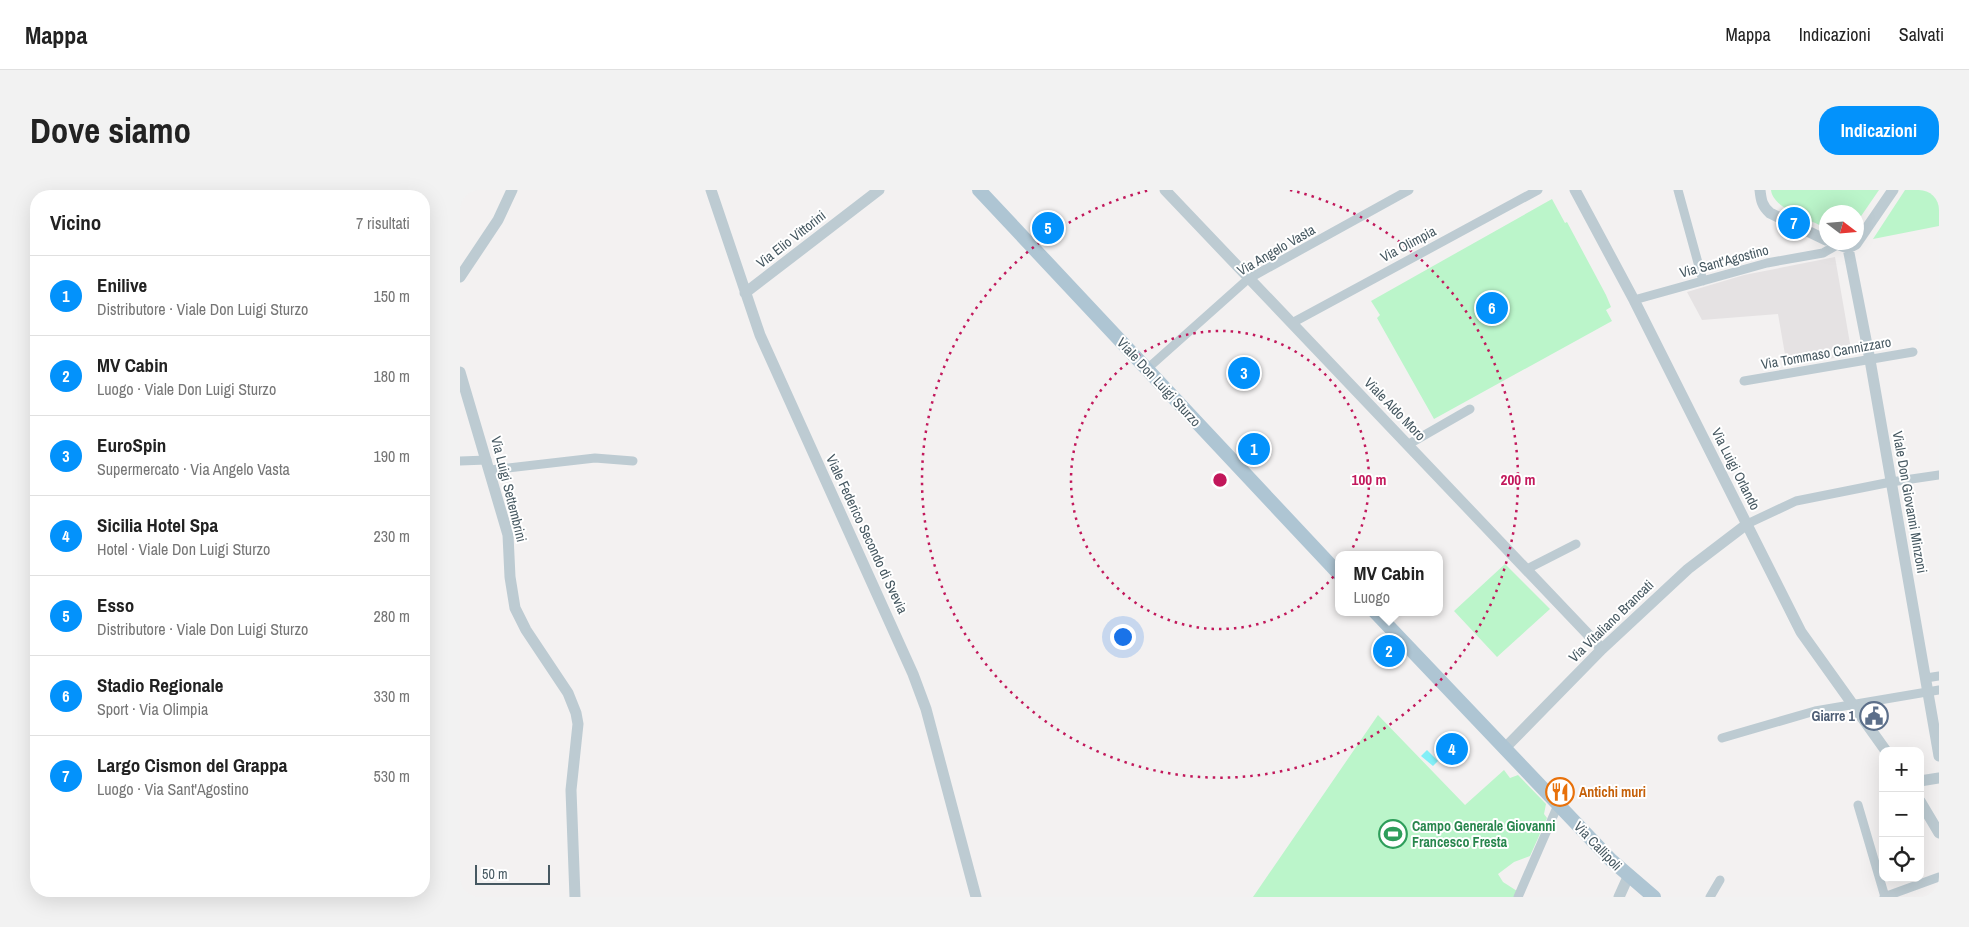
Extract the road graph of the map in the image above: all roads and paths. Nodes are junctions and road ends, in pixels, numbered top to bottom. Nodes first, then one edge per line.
1 (512, 190) edge
2 (711, 190) edge
3 (879, 190) edge
4 (979, 190) edge
5 (1165, 190) edge
6 (1409, 190) edge
7 (1538, 190) edge
8 (1575, 190) edge
9 (1678, 190) edge
10 (1760, 190) edge
11 (1893, 190) edge
12 (1864, 232) edge
13 (1819, 237) edge
14 (1829, 250) edge
15 (1839, 250) edge
16 (460, 277) edge
17 (1248, 280) junction
18 (1703, 281) junction
19 (745, 294) junction
20 (1634, 300) junction
21 (1292, 323) junction
22 (1913, 352) dead end
23 (1870, 360) junction
24 (1146, 369) junction
25 (460, 372) edge
26 (1744, 381) dead end
27 (1470, 409) dead end
28 (1408, 444) junction
29 (460, 461) edge
30 (633, 461) dead end
31 (488, 465) junction
32 (1939, 475) edge
33 (1891, 482) junction
34 (1747, 524) junction
35 (1576, 544) dead end
36 (1527, 569) junction
37 (1335, 570) edge
38 (1379, 616) edge
39 (1602, 649) junction
40 (1939, 676) edge
41 (1926, 678) junction
42 (1934, 691) edge
43 (1851, 704) junction
44 (1722, 738) dead end
45 (1883, 747) edge
46 (1504, 749) junction
47 (1939, 756) edge
48 (1939, 778) edge
49 (1924, 780) edge
50 (1558, 804) junction
51 (1858, 805) dead end
52 (1924, 808) edge
53 (1939, 834) edge
54 (1628, 877) junction
55 (1939, 878) edge
56 (1720, 880) dead end
57 (575, 897) edge
58 (976, 897) edge
59 (1518, 897) edge
60 (1619, 897) edge
61 (1654, 897) edge
62 (1710, 897) edge
63 (1884, 897) edge

1 - 16 street
2 - 19 street, Viale Federico Secondo di Svevia
3 - 19 street, Via Elio Vittorini
4 - 24 main road, Viale Don Luigi Sturzo
5 - 17 street, Viale Aldo Moro
6 - 17 street, Via Angelo Vasta
7 - 21 street, Via Olimpia
8 - 20 street, Via Luigi Orlando
9 - 18 street
10 - 13 street
11 - 12 street
14 - 18 street, Via Sant'Agostino
15 - 23 street, Viale Don Giovanni Minzoni
17 - 21 street, Viale Aldo Moro
17 - 24 street, Via Angelo Vasta
18 - 20 street, Via Sant'Agostino
19 - 58 street, Viale Federico Secondo di Svevia
20 - 34 street, Via Luigi Orlando
21 - 28 street, Viale Aldo Moro
22 - 23 street, Via Tommaso Cannizzaro
23 - 26 street, Via Tommaso Cannizzaro
23 - 33 street, Viale Don Giovanni Minzoni
24 - 37 main road, Viale Don Luigi Sturzo
25 - 31 street, Via Luigi Settembrini
27 - 28 street
28 - 36 street, Viale Aldo Moro
29 - 31 street
30 - 31 street
31 - 57 street, Via Luigi Settembrini
32 - 33 street
33 - 34 street
33 - 41 street, Viale Don Giovanni Minzoni
34 - 39 street, Via Vitaliano Brancati
34 - 43 street, Via Luigi Orlando
35 - 36 street
36 - 39 street, Viale Aldo Moro
38 - 46 main road
39 - 46 street, Via Vitaliano Brancati
40 - 41 street
41 - 42 street, Viale Don Giovanni Minzoni
42 - 43 street
42 - 47 street, Viale Don Giovanni Minzoni
43 - 44 street
43 - 45 street, Via Luigi Orlando
46 - 50 main road, Via Callipoli
48 - 49 street
50 - 54 main road, Via Callipoli
50 - 59 street
51 - 63 street
52 - 53 street
54 - 60 street
54 - 61 main road, Via Callipoli
55 - 63 street
56 - 62 street

